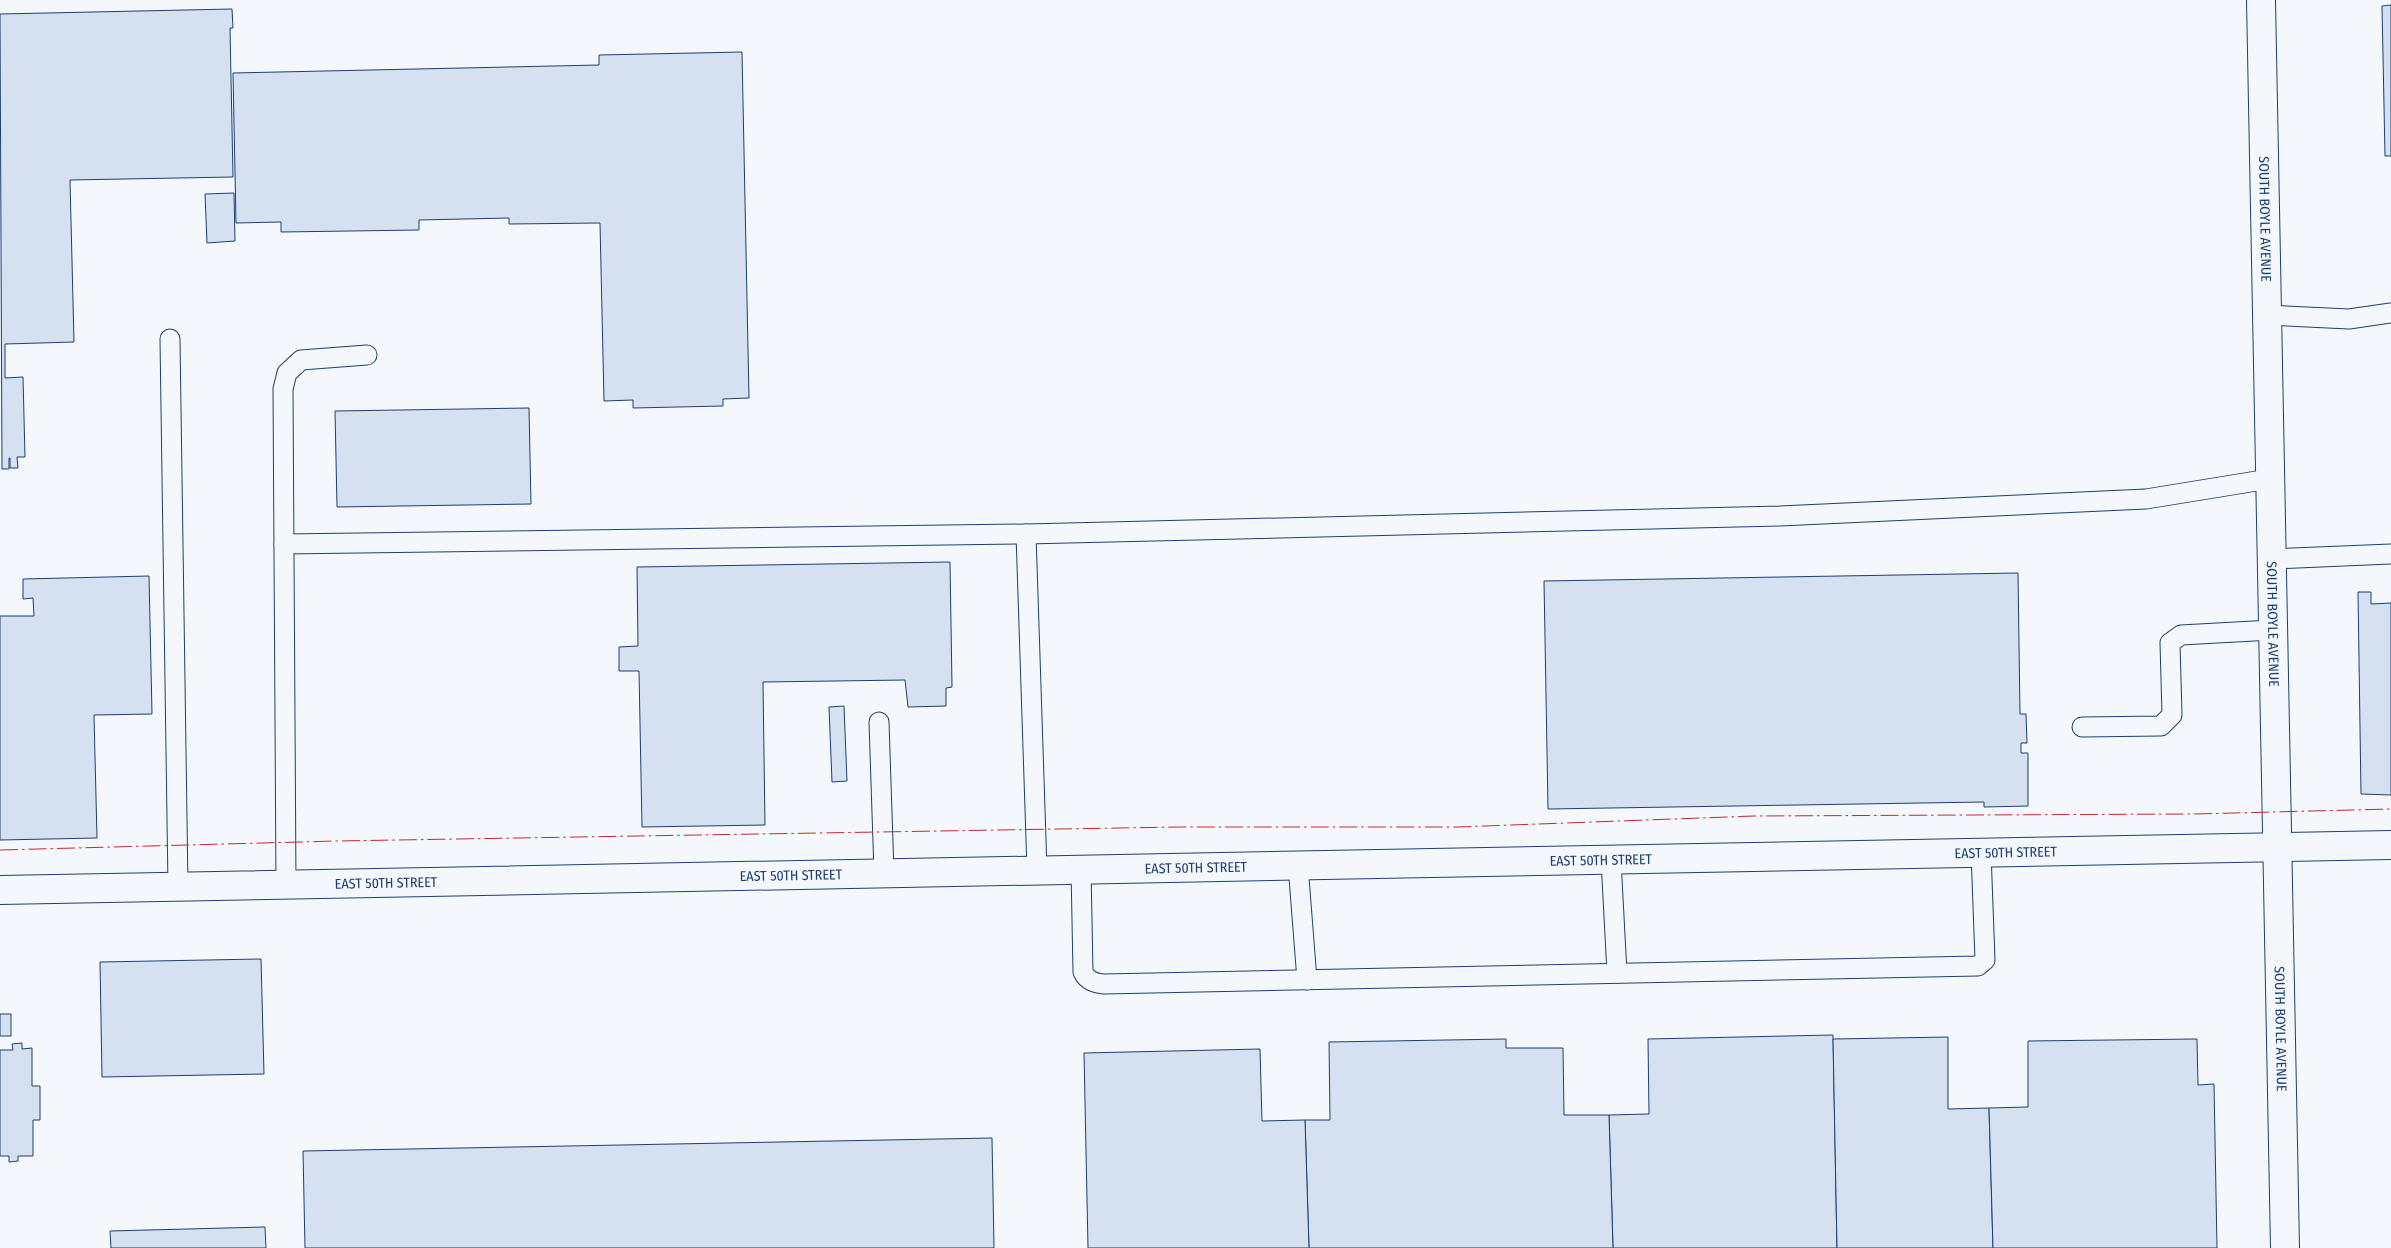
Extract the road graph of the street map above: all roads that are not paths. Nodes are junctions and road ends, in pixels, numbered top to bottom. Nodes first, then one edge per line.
1 (2260, 0) edge
2 (2391, 312) edge
3 (2266, 315) junction
4 (170, 339) dead end
5 (367, 355) dead end
6 (2270, 479) junction
7 (1026, 534) junction
8 (284, 544) junction
9 (2391, 554) edge
10 (2271, 559) junction
11 (2272, 630) junction
12 (879, 722) dead end
13 (2082, 727) dead end
14 (2391, 845) edge
15 (2277, 847) junction
16 (1981, 852) junction
17 (1611, 860) junction
18 (1298, 865) junction
19 (1037, 870) junction
20 (1081, 870) junction
21 (884, 873) junction
22 (286, 885) junction
23 (178, 887) junction
24 (0, 890) edge
25 (1617, 973) junction
26 (1307, 980) junction
27 (2285, 1248) edge

1 - 3 street, SOUTH BOYLE AVENUE
2 - 3 lane
3 - 6 street, SOUTH BOYLE AVENUE
4 - 23 lane
5 - 8 lane
6 - 7 lane
6 - 10 street, SOUTH BOYLE AVENUE
7 - 8 lane
7 - 19 lane
8 - 22 lane
9 - 10 lane
10 - 11 street, SOUTH BOYLE AVENUE
11 - 13 lane
11 - 15 street, SOUTH BOYLE AVENUE
12 - 21 lane
14 - 15 street, EAST 50TH STREET
15 - 16 street, EAST 50TH STREET
15 - 27 street, SOUTH BOYLE AVENUE
16 - 17 street, EAST 50TH STREET
16 - 25 lane
17 - 18 street, EAST 50TH STREET
17 - 25 lane
18 - 20 street, EAST 50TH STREET
18 - 26 lane
19 - 20 street, EAST 50TH STREET
19 - 21 street, EAST 50TH STREET
20 - 26 lane
21 - 22 street, EAST 50TH STREET
22 - 23 street, EAST 50TH STREET
23 - 24 street, EAST 50TH STREET
25 - 26 lane

